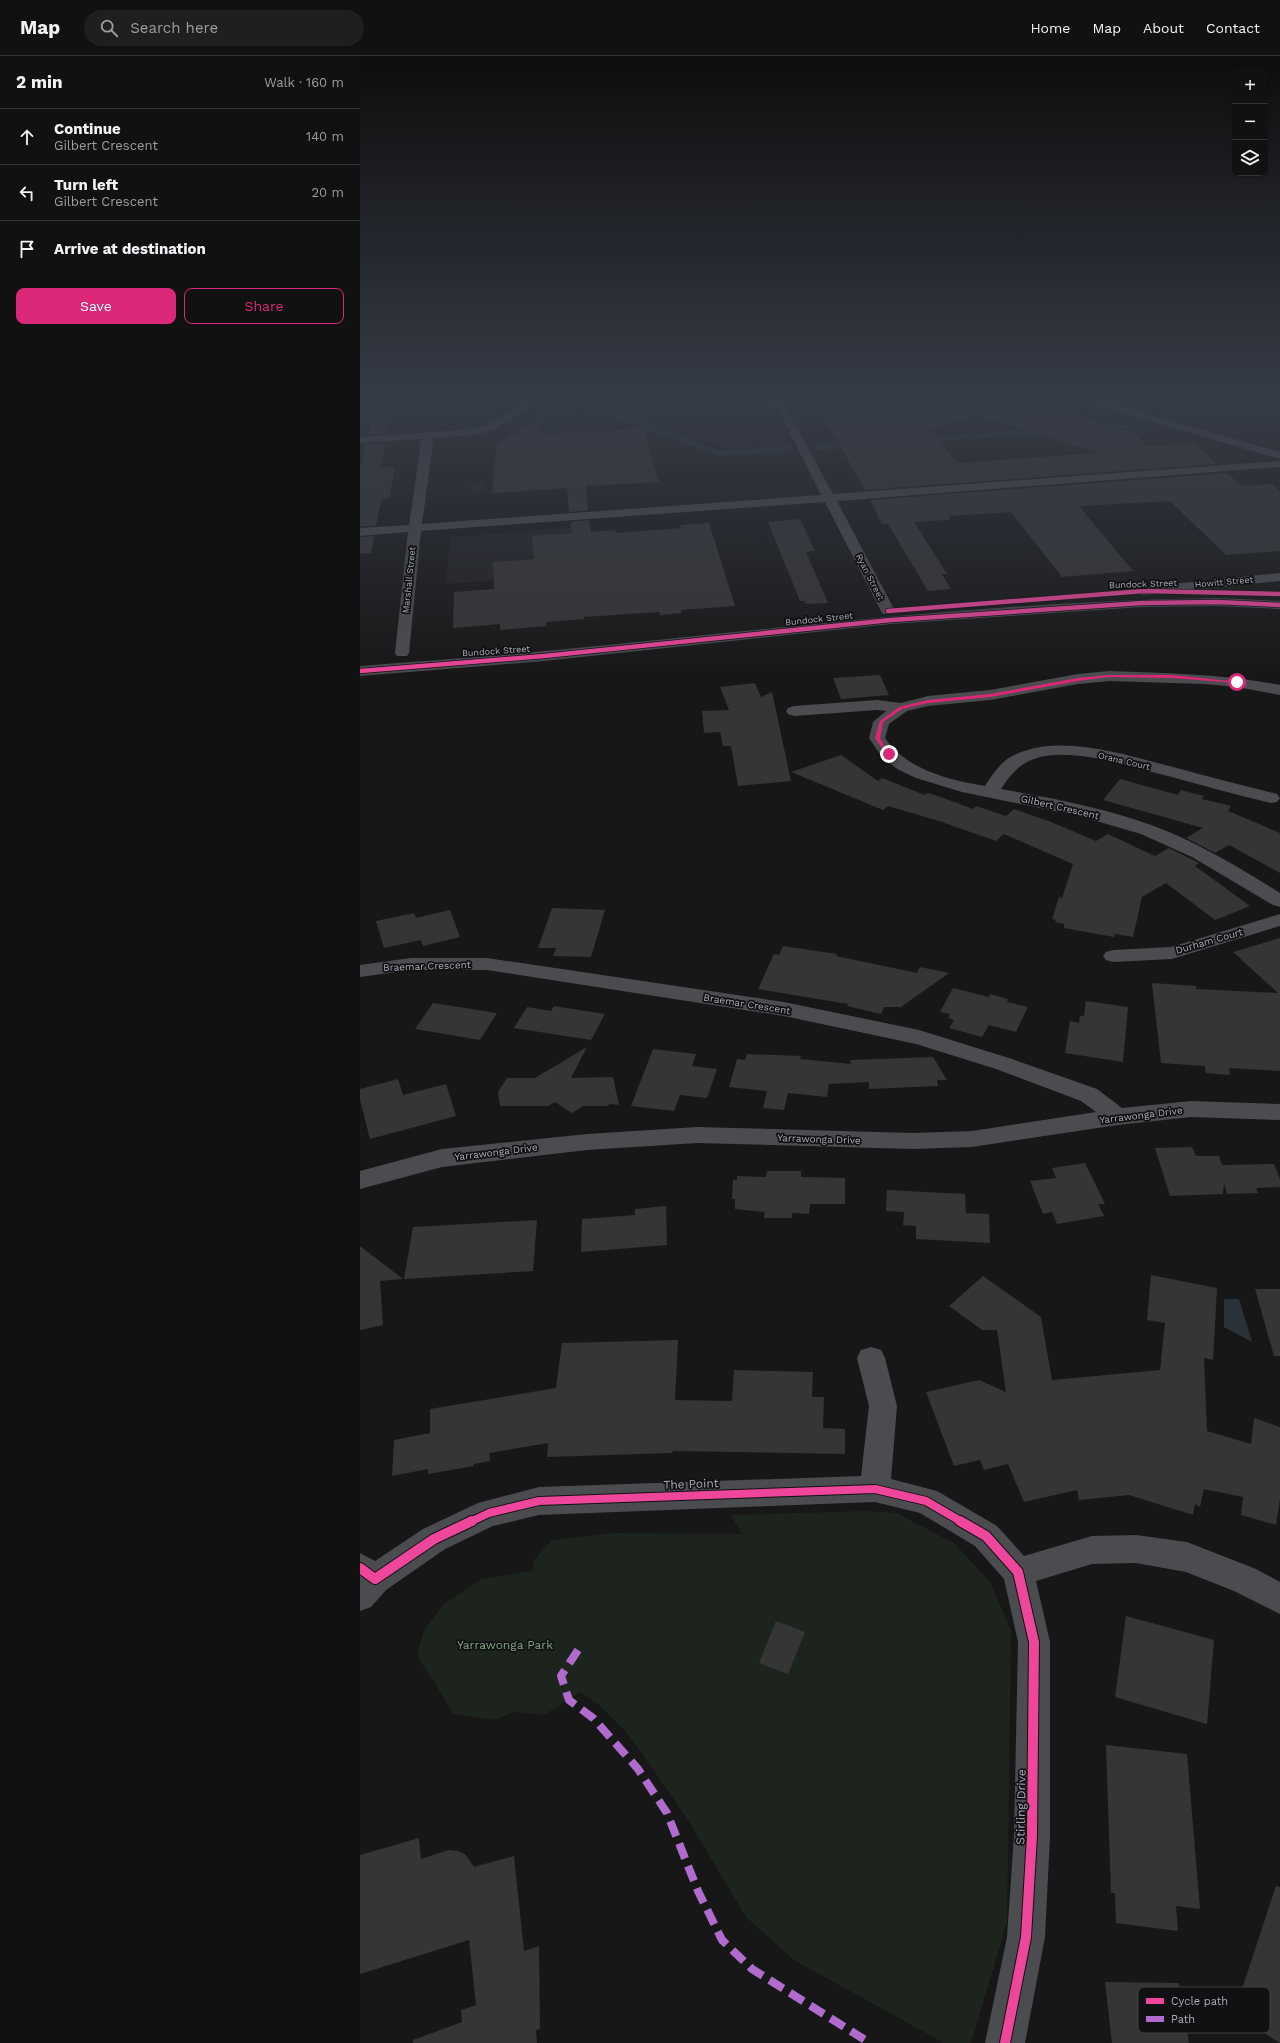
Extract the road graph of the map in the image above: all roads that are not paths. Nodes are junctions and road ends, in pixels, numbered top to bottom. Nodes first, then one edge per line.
1 (420, 493) edge
2 (826, 493) edge
3 (902, 493) edge
4 (829, 498) junction
5 (415, 528) junction
6 (360, 532) edge
7 (1280, 578) edge
8 (1144, 591) junction
9 (1280, 594) edge
10 (1280, 605) edge
11 (888, 611) junction
12 (448, 650) dead end
13 (417, 652) dead end
14 (395, 654) joint
15 (360, 671) edge
16 (1280, 690) edge
17 (901, 708) junction
18 (794, 711) dead end
19 (990, 792) junction
20 (1271, 798) dead end
21 (1280, 901) edge
22 (1280, 920) edge
23 (1113, 956) dead end
24 (360, 971) edge
25 (1280, 1112) edge
26 (1118, 1117) junction
27 (360, 1180) edge
28 (871, 1358) dead end
29 (875, 1489) junction
30 (1018, 1572) junction
31 (365, 1581) edge
32 (1280, 1599) edge
33 (1005, 2043) edge

1 - 5 street, Marshall Street
2 - 4 street, Ryan Street
3 - 4 street
4 - 5 street
4 - 11 street, Ryan Street
5 - 6 street
5 - 14 street, Marshall Street
7 - 8 street, Howitt Street
8 - 9 main road, Bundock Street
8 - 11 main road, Bundock Street
10 - 15 main road, Bundock Street
11 - 12 main road, Bundock Street
13 - 14 main road
16 - 17 street, Gilbert Crescent
17 - 18 street, Gilbert Crescent
17 - 19 street, Gilbert Crescent
19 - 20 street, Orana Court
19 - 21 street, Gilbert Crescent
22 - 23 street, Durham Court
24 - 26 street, Braemar Crescent
25 - 26 street, Yarrawonga Drive
26 - 27 street, Yarrawonga Drive
28 - 29 street
29 - 30 street, The Point
29 - 31 street, The Point
30 - 32 street
30 - 33 street, Stirling Drive

